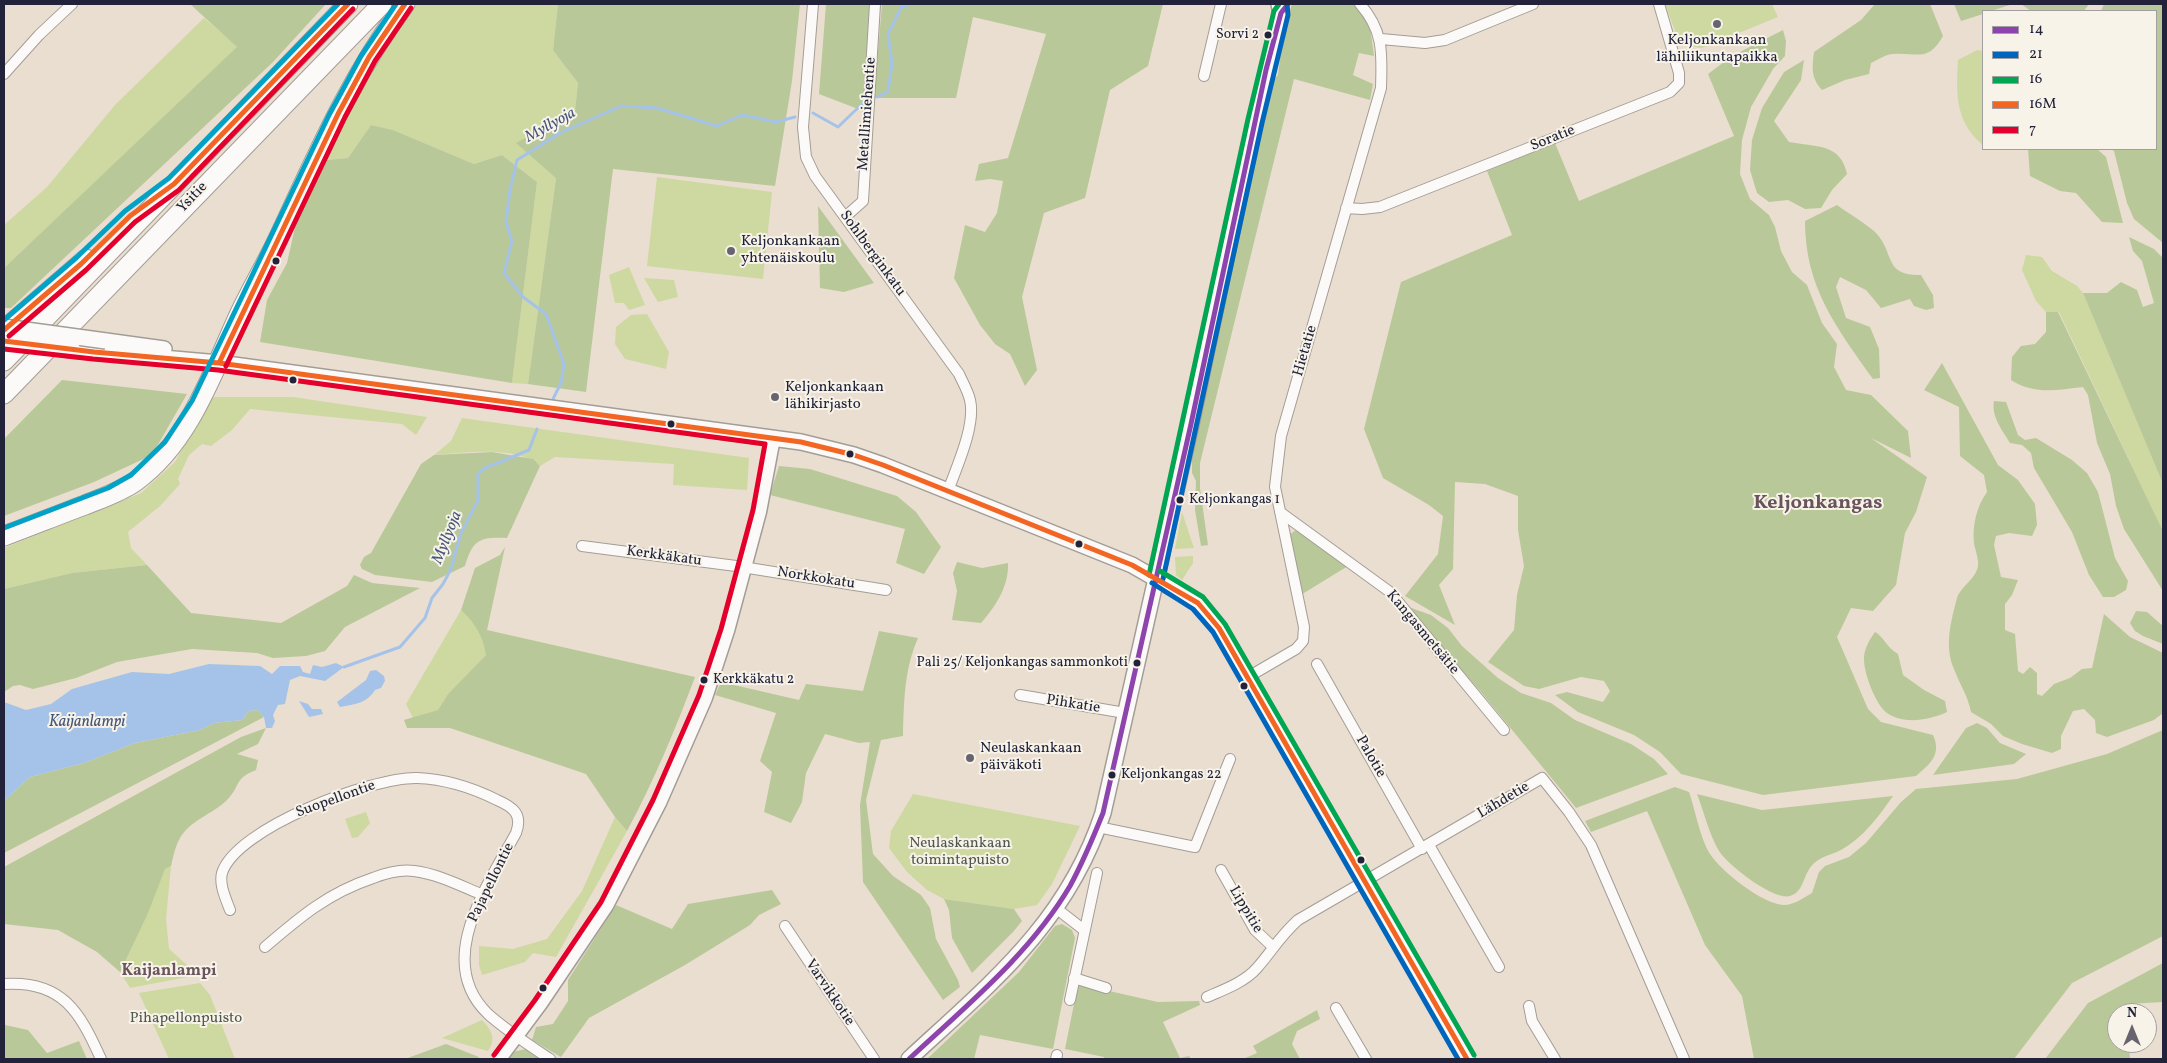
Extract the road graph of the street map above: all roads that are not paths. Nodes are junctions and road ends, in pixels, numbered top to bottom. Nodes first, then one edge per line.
1 (72, 4) edge
2 (348, 4) edge
3 (382, 4) edge
4 (405, 4) edge
5 (875, 4) edge
6 (1221, 4) edge
7 (1360, 4) edge
8 (1533, 4) edge
9 (1660, 4) edge
10 (812, 6) edge
11 (1283, 7) edge
12 (1381, 39) junction
13 (4, 74) edge
14 (1204, 76) dead end
15 (174, 184) junction
16 (1346, 208) junction
17 (845, 217) junction
18 (4, 329) edge
19 (4, 341) edge
20 (4, 361) edge
21 (219, 363) junction
22 (4, 394) edge
23 (774, 438) junction
24 (948, 490) junction
25 (1280, 512) junction
26 (4, 536) edge
27 (582, 546) dead end
28 (746, 568) junction
29 (1156, 577) junction
30 (886, 590) dead end
31 (1317, 664) dead end
32 (1248, 676) junction
33 (1020, 695) dead end
34 (1125, 713) junction
35 (1504, 730) dead end
36 (1230, 759) dead end
37 (518, 827) joint
38 (1098, 827) junction
39 (1425, 847) junction
40 (1222, 870) dead end
41 (1097, 873) dead end
42 (1365, 881) junction
43 (483, 894) junction
44 (1056, 909) junction
45 (230, 910) dead end
46 (785, 926) dead end
47 (1084, 930) junction
48 (1272, 946) junction
49 (265, 947) dead end
50 (1499, 967) dead end
51 (1074, 978) junction
52 (4, 984) edge
53 (1106, 988) dead end
54 (1207, 998) dead end
55 (1070, 1000) dead end
56 (1529, 1006) dead end
57 (1336, 1008) dead end
58 (517, 1037) junction
59 (101, 1059) edge
60 (500, 1059) edge
61 (550, 1059) edge
62 (874, 1059) edge
63 (910, 1059) edge
64 (1366, 1059) edge
65 (1467, 1059) edge
66 (1555, 1059) edge
67 (1684, 1059) edge

1 - 13 street
2 - 15 highway, Ysitie
3 - 22 highway, Ysitie
4 - 21 highway
5 - 17 street, Metallimiehentie
6 - 14 street
7 - 12 street, Hietatie
8 - 12 street
9 - 16 street, Soratie
10 - 17 street, Sohlberginkatu
11 - 29 main road
12 - 16 street, Hietatie
15 - 18 highway
15 - 20 highway, Ysitie
16 - 25 street, Hietatie
17 - 24 street, Sohlberginkatu
18 - 21 main road, bridge
19 - 21 main road, bridge
21 - 23 main road
21 - 26 highway
23 - 24 main road
23 - 28 street
24 - 29 main road
25 - 32 street, Hietatie
25 - 35 street, Kangasmetsätie
27 - 28 street, Kerkkäkatu
28 - 30 street, Norkkokatu
28 - 58 street
29 - 32 main road
29 - 34 main road
31 - 39 street, Palotie
32 - 42 main road
33 - 34 street, Pihkatie
34 - 38 main road
36 - 38 street
37 - 43 street, Pajapellontie
37 - 45 street, Suopellontie
38 - 44 main road
39 - 42 street, Lähdetie
39 - 50 street, Palotie
39 - 67 street, Lähdetie
40 - 48 street, Lippitie
41 - 47 street
42 - 48 street, Lähdetie
42 - 65 main road
43 - 49 street
43 - 58 street, Pajapellontie
44 - 47 street
44 - 63 main road
46 - 62 street, Varvikkotie
47 - 51 street
48 - 54 street, Lähdetie
51 - 53 street
51 - 55 street
52 - 59 street
56 - 66 street
57 - 64 street
58 - 60 street
58 - 61 street, Pajapellontie

